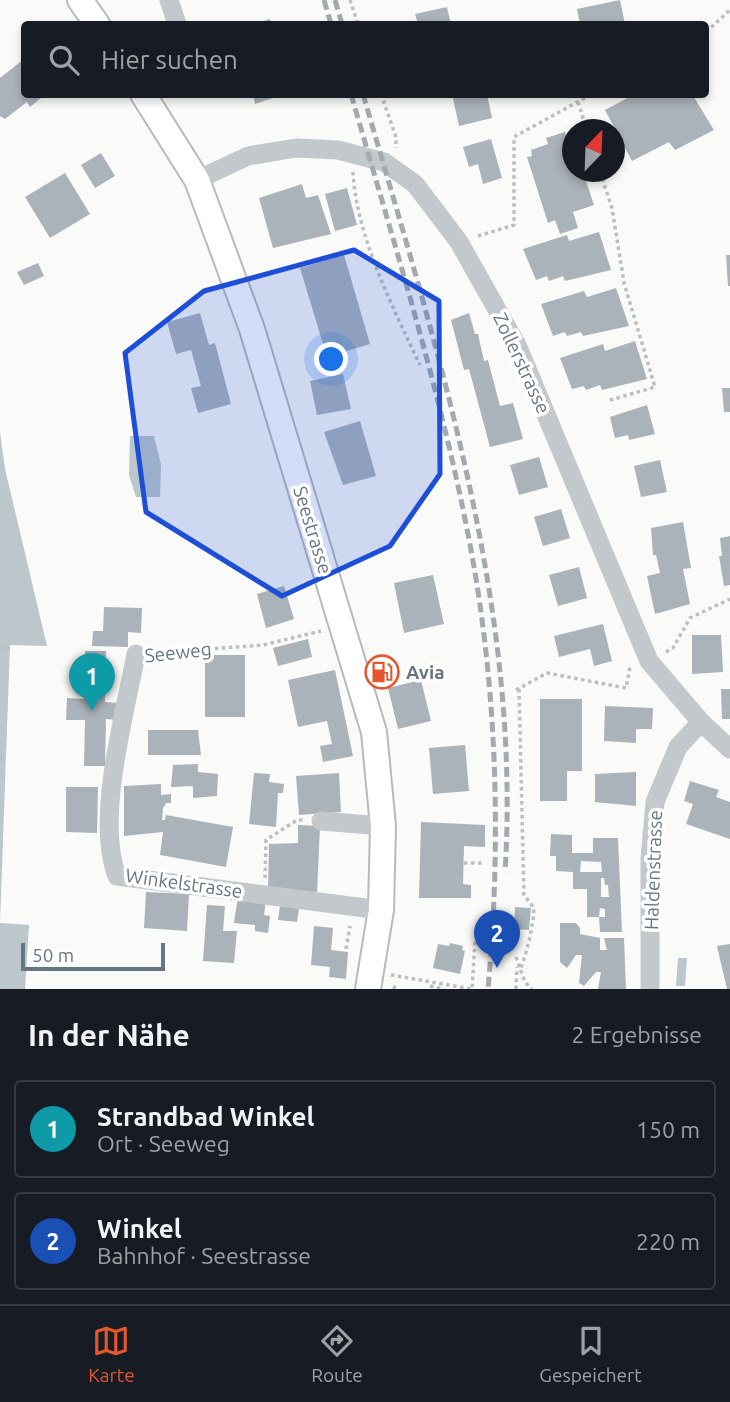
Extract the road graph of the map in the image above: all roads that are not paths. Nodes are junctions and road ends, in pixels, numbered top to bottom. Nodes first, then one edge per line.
1 (80, 0) edge
2 (169, 0) edge
3 (95, 21) edge
4 (176, 21) edge
5 (146, 98) edge
6 (197, 180) junction
7 (136, 654) road end
8 (701, 722) junction
9 (730, 749) edge
10 (113, 778) joint
11 (321, 821) road end
12 (383, 826) junction
13 (381, 910) junction
14 (370, 980) edge
15 (650, 989) edge

1 - 3 main road
2 - 4 street
5 - 6 main road, Seestrasse
6 - 8 street, Zollerstrasse
6 - 12 main road, Seestrasse
7 - 10 street, Seeweg
8 - 9 street, Zollerstrasse
8 - 15 street, Haldenstrasse
10 - 13 street, Winkelstrasse
11 - 12 street
12 - 13 main road, Seestrasse
13 - 14 main road, Seestrasse

